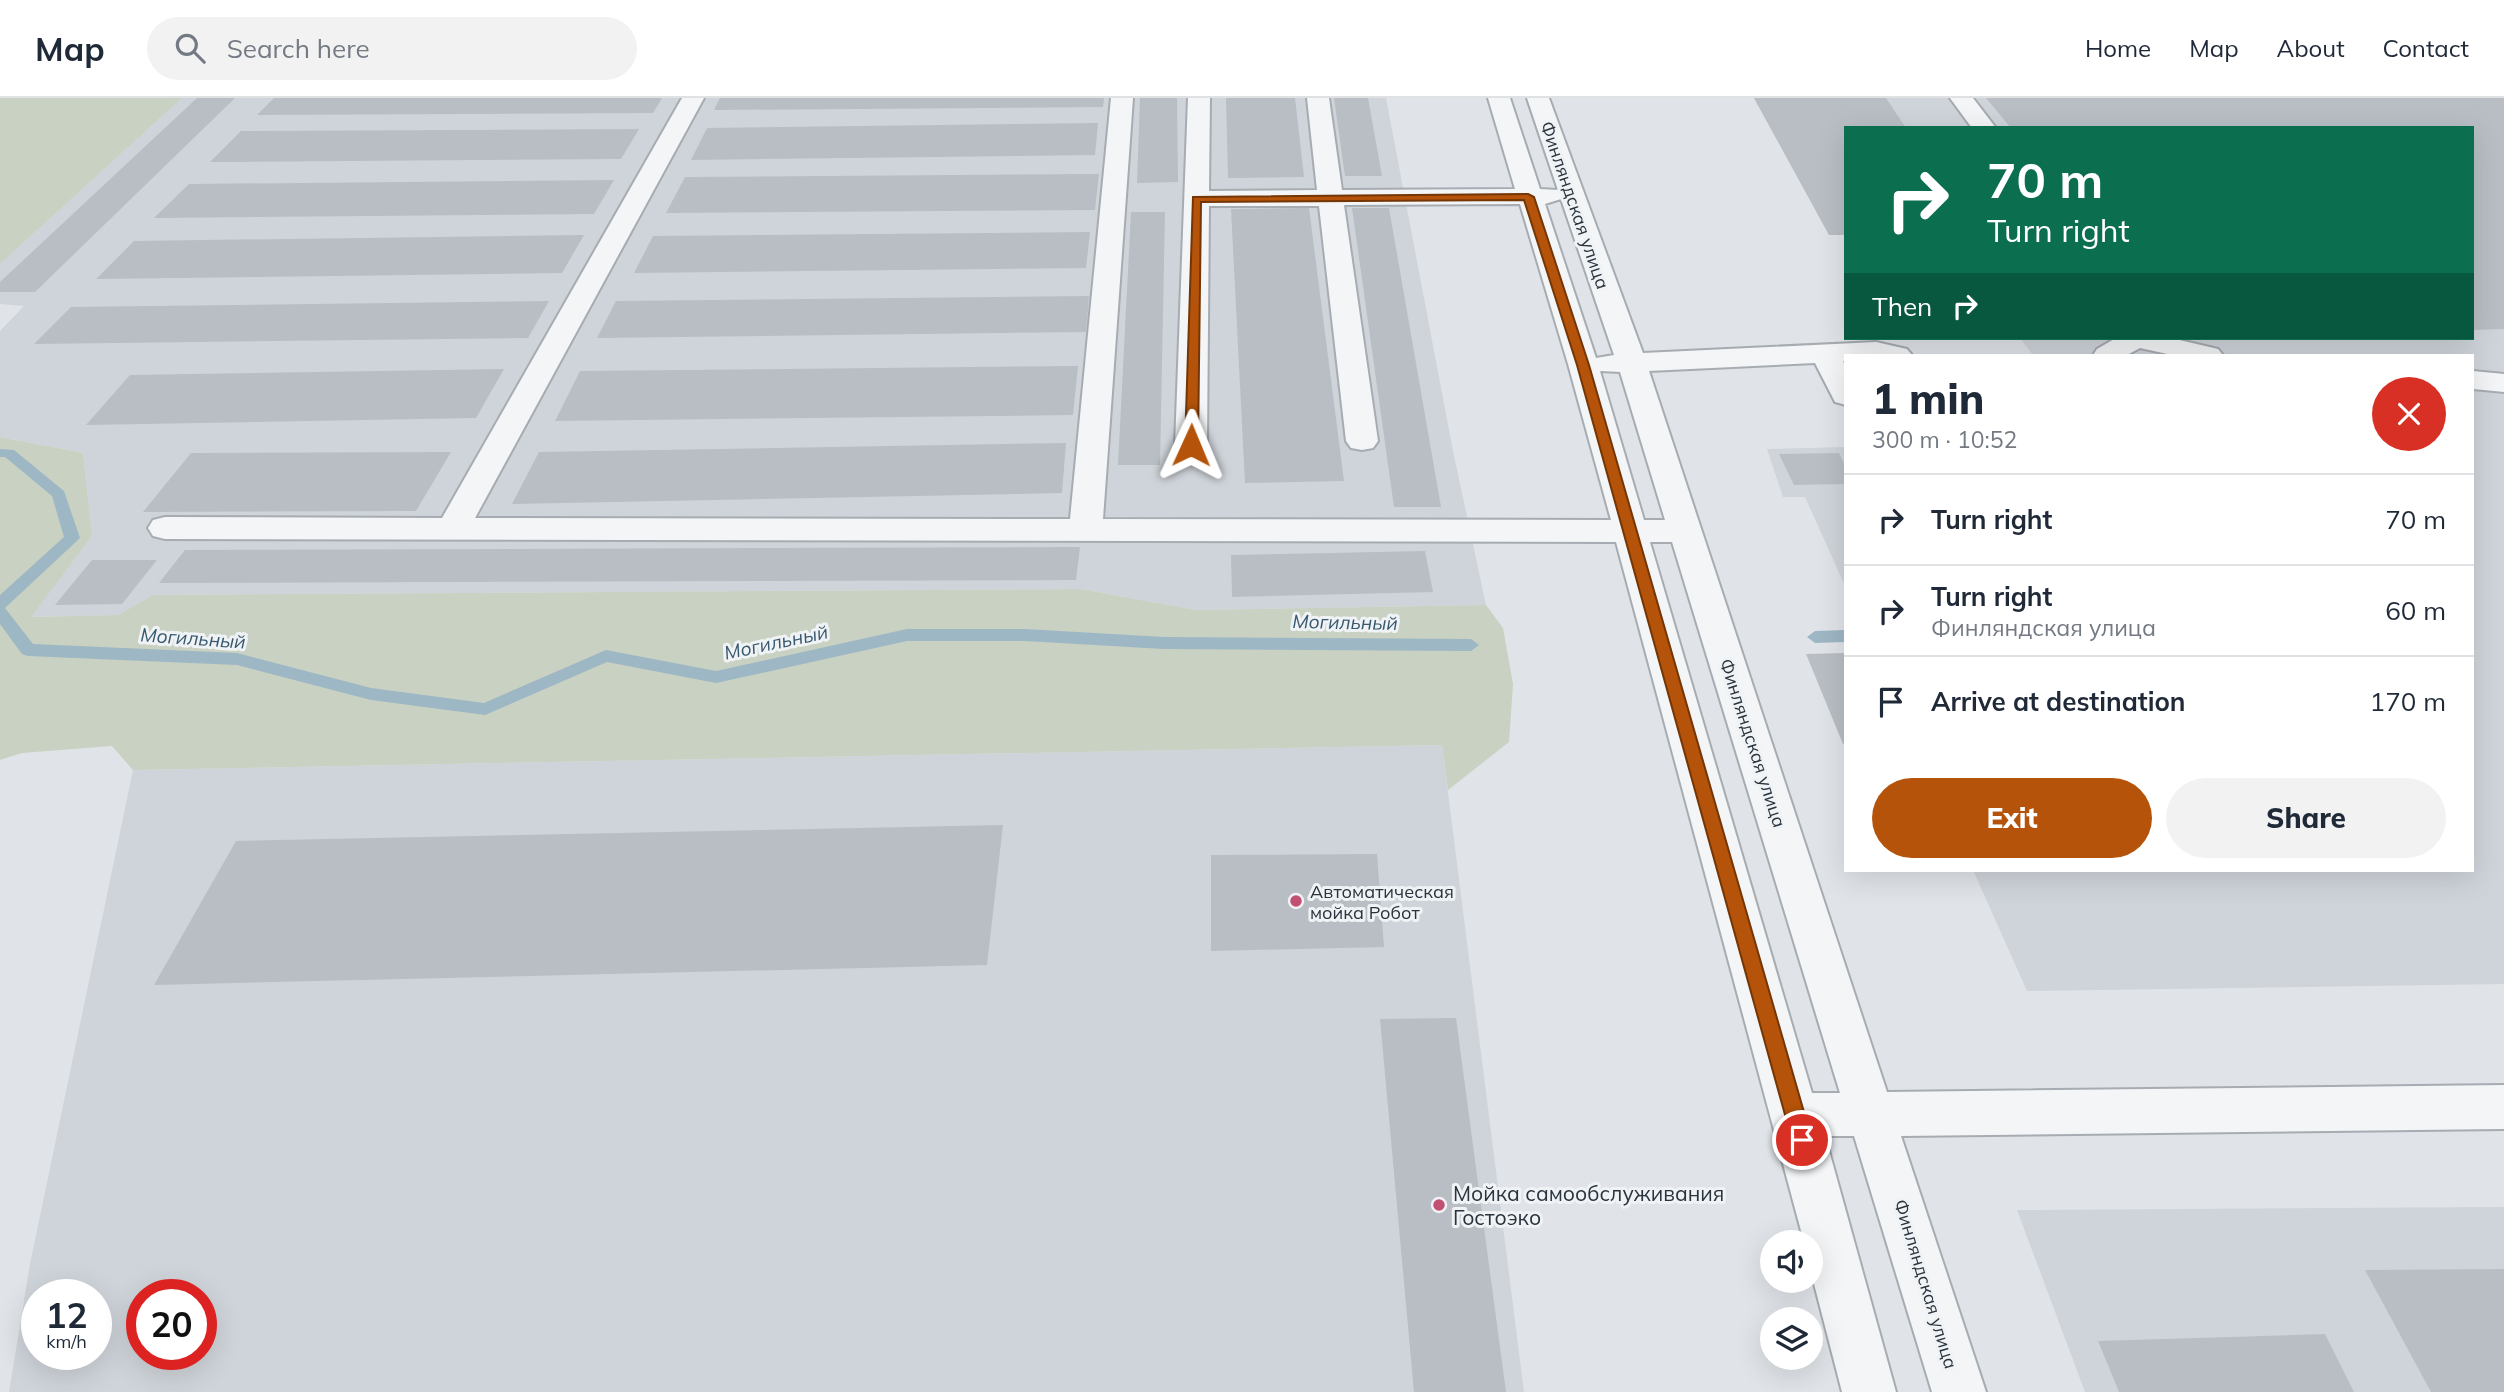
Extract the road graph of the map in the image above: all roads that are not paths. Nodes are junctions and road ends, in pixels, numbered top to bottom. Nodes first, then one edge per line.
1 (693, 98) edge
2 (1122, 98) edge
3 (1199, 98) edge
4 (1318, 98) edge
5 (1499, 98) edge
6 (1538, 98) edge
7 (1961, 98) edge
8 (1982, 126) edge
9 (1571, 196) junction
10 (1528, 197) junction
11 (1330, 198) junction
12 (1196, 199) junction
13 (2132, 340) edge
14 (2143, 340) edge
15 (1890, 348) edge
16 (2109, 354) edge
17 (2203, 354) edge
18 (1825, 355) junction
19 (1632, 364) junction
20 (1583, 365) junction
21 (2474, 380) edge
22 (2504, 383) edge
23 (1844, 392) edge
24 (1362, 441) dead end
25 (1191, 445) dead end
26 (165, 528) dead end
27 (452, 530) junction
28 (1085, 531) junction
29 (1628, 531) junction
30 (1685, 531) junction
31 (2504, 1107) edge
32 (1873, 1114) junction
33 (1796, 1115) junction
34 (1868, 1392) edge
35 (1959, 1392) edge

1 - 27 street
2 - 28 street
3 - 12 street
4 - 11 street
5 - 10 street
6 - 9 street, Финляндская улица
7 - 8 street
9 - 10 street
9 - 19 street, Финляндская улица
10 - 11 street
10 - 20 street
11 - 12 street
11 - 24 street
12 - 25 street
13 - 16 street
14 - 17 street
15 - 18 street
18 - 19 street
18 - 23 street
19 - 20 street
19 - 30 street, Финляндская улица
20 - 29 street
21 - 22 street
26 - 27 street
27 - 28 street
28 - 29 street
29 - 30 street
29 - 33 street
30 - 32 street, Финляндская улица
31 - 32 street
32 - 33 street
32 - 35 street, Финляндская улица
33 - 34 street

